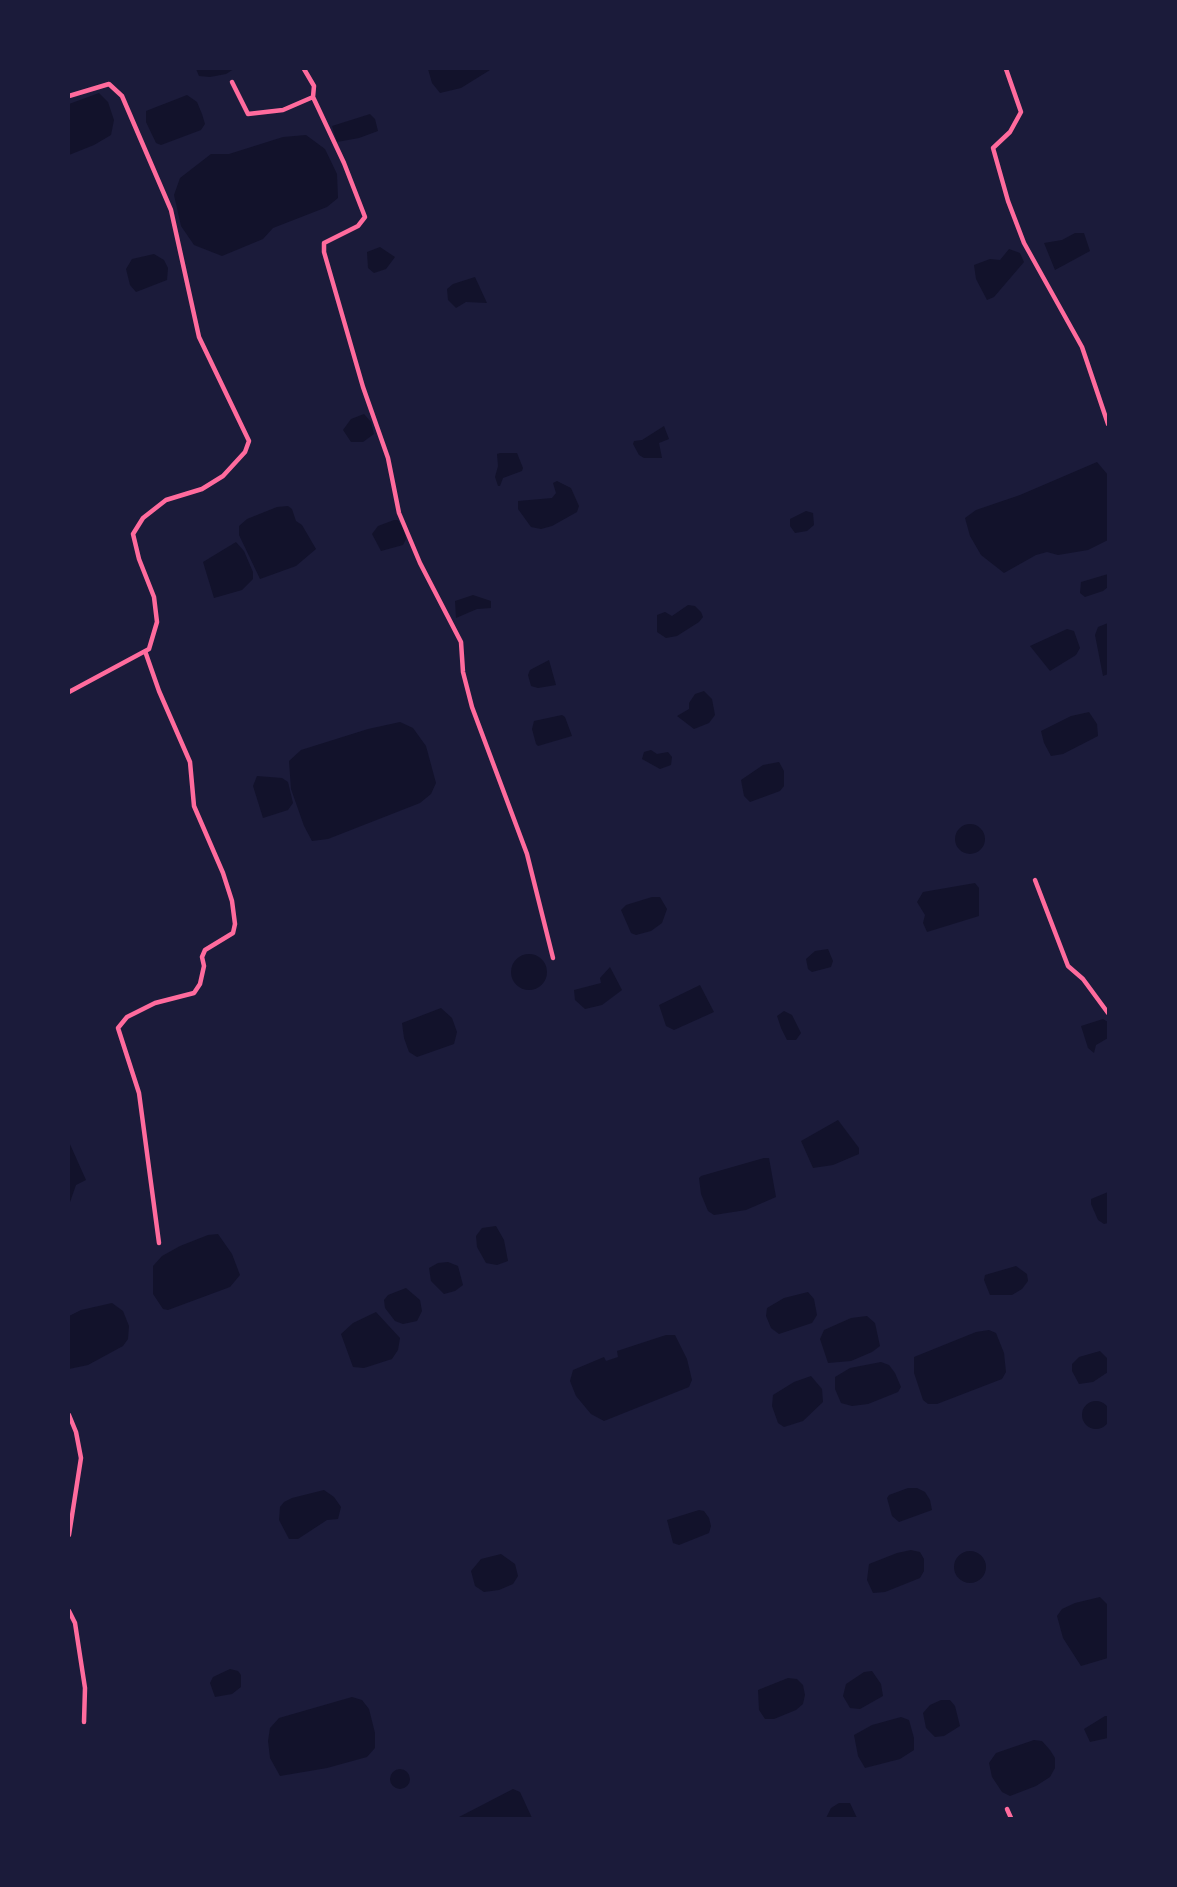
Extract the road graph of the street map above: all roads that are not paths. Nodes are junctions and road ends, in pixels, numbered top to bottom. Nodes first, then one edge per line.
1 (304, 69) edge
2 (1006, 69) edge
3 (232, 82) dead end
4 (69, 96) edge
5 (313, 97) junction
6 (1108, 424) edge
7 (145, 651) junction
8 (69, 692) edge
9 (1035, 880) dead end
10 (553, 958) dead end
11 (1108, 1014) edge
12 (159, 1243) dead end
13 (69, 1415) edge
14 (69, 1534) edge
15 (69, 1611) edge
16 (84, 1722) dead end
17 (1007, 1809) dead end
18 (1011, 1818) edge

1 - 5 street
2 - 6 street
3 - 5 street
4 - 7 street
5 - 10 street
7 - 8 street
7 - 12 street
9 - 11 street
13 - 14 street
15 - 16 street
17 - 18 street

